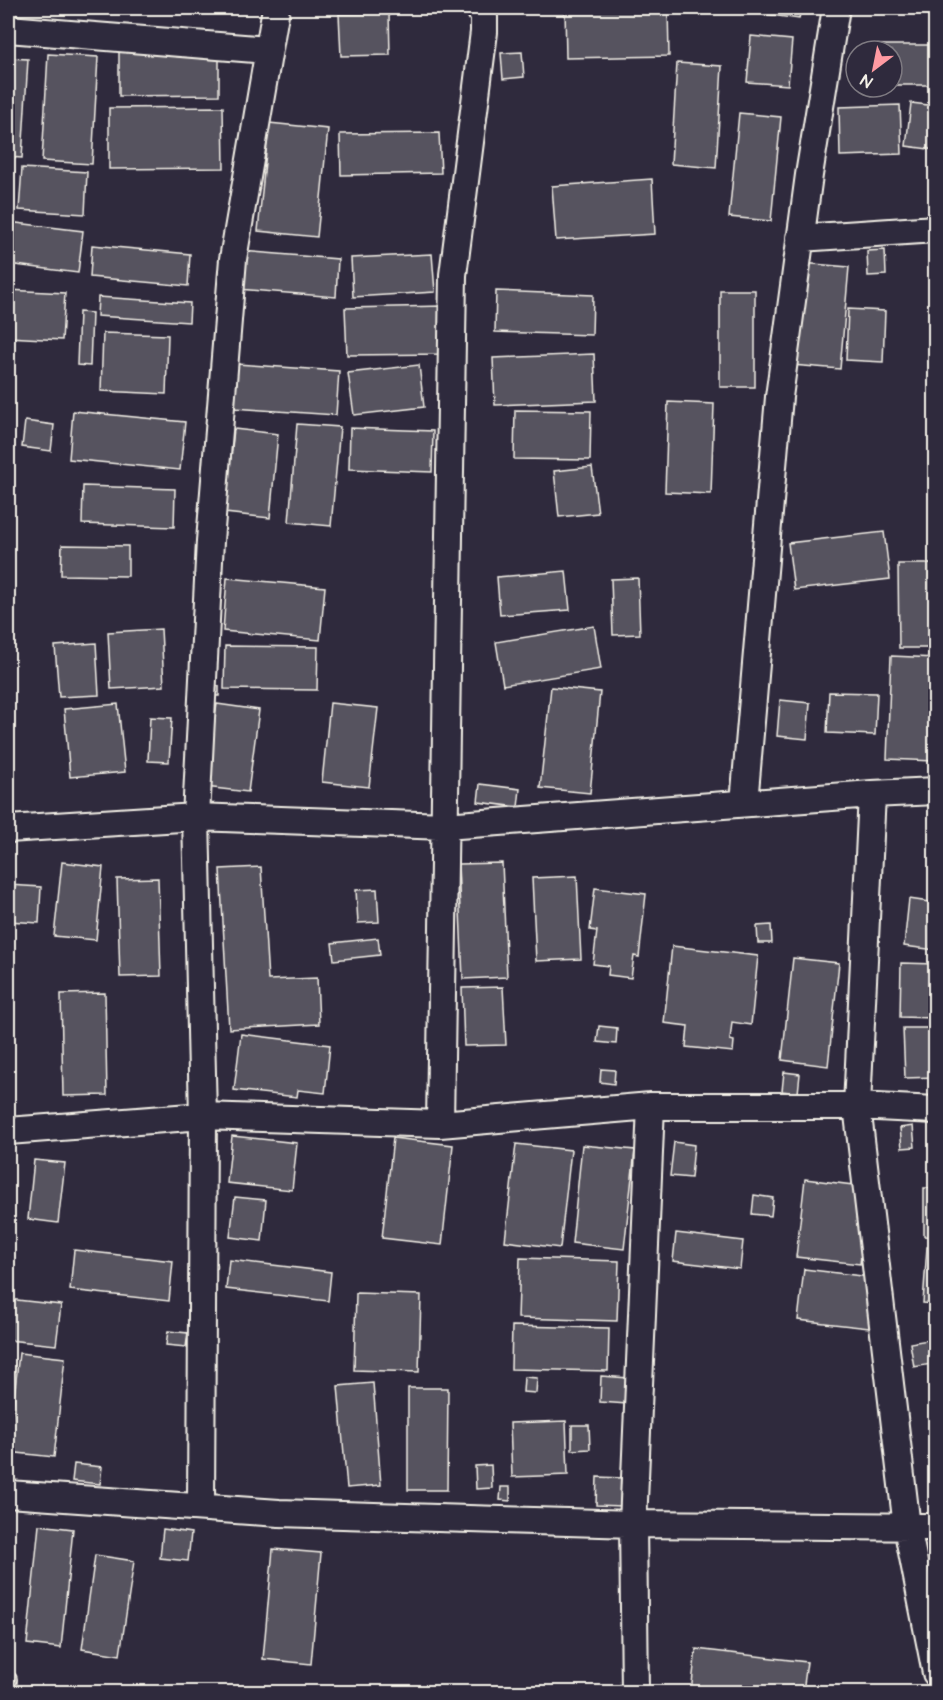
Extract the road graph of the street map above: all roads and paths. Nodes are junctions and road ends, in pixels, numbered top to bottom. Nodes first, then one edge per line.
1 (276, 8) edge
2 (484, 8) edge
3 (836, 8) edge
4 (8, 29) edge
5 (268, 50) junction
6 (936, 229) edge
7 (800, 238) junction
8 (936, 791) edge
9 (872, 794) junction
10 (744, 803) junction
11 (196, 817) junction
12 (445, 826) junction
13 (8, 829) edge
14 (651, 1106) junction
15 (857, 1106) junction
16 (936, 1110) edge
17 (203, 1116) junction
18 (440, 1124) junction
19 (8, 1131) edge
20 (8, 1494) edge
21 (201, 1507) junction
22 (633, 1524) junction
23 (907, 1527) junction
24 (936, 1527) edge
25 (936, 1673) edge
26 (10, 1679) dead end
27 (9, 1692) edge
28 (635, 1692) edge

1 - 5 street
2 - 12 street
3 - 7 street
4 - 5 street
5 - 11 street
6 - 7 street
7 - 10 street
8 - 9 street
9 - 10 street
9 - 15 street
10 - 12 street
11 - 12 street
11 - 13 street
11 - 17 street
12 - 18 street
14 - 15 street
14 - 18 street
14 - 22 street
15 - 16 street
15 - 23 street
17 - 18 street
17 - 19 street
17 - 21 street
20 - 21 street
21 - 22 street
22 - 23 street
22 - 28 street
23 - 24 street
23 - 25 street
26 - 27 lane

